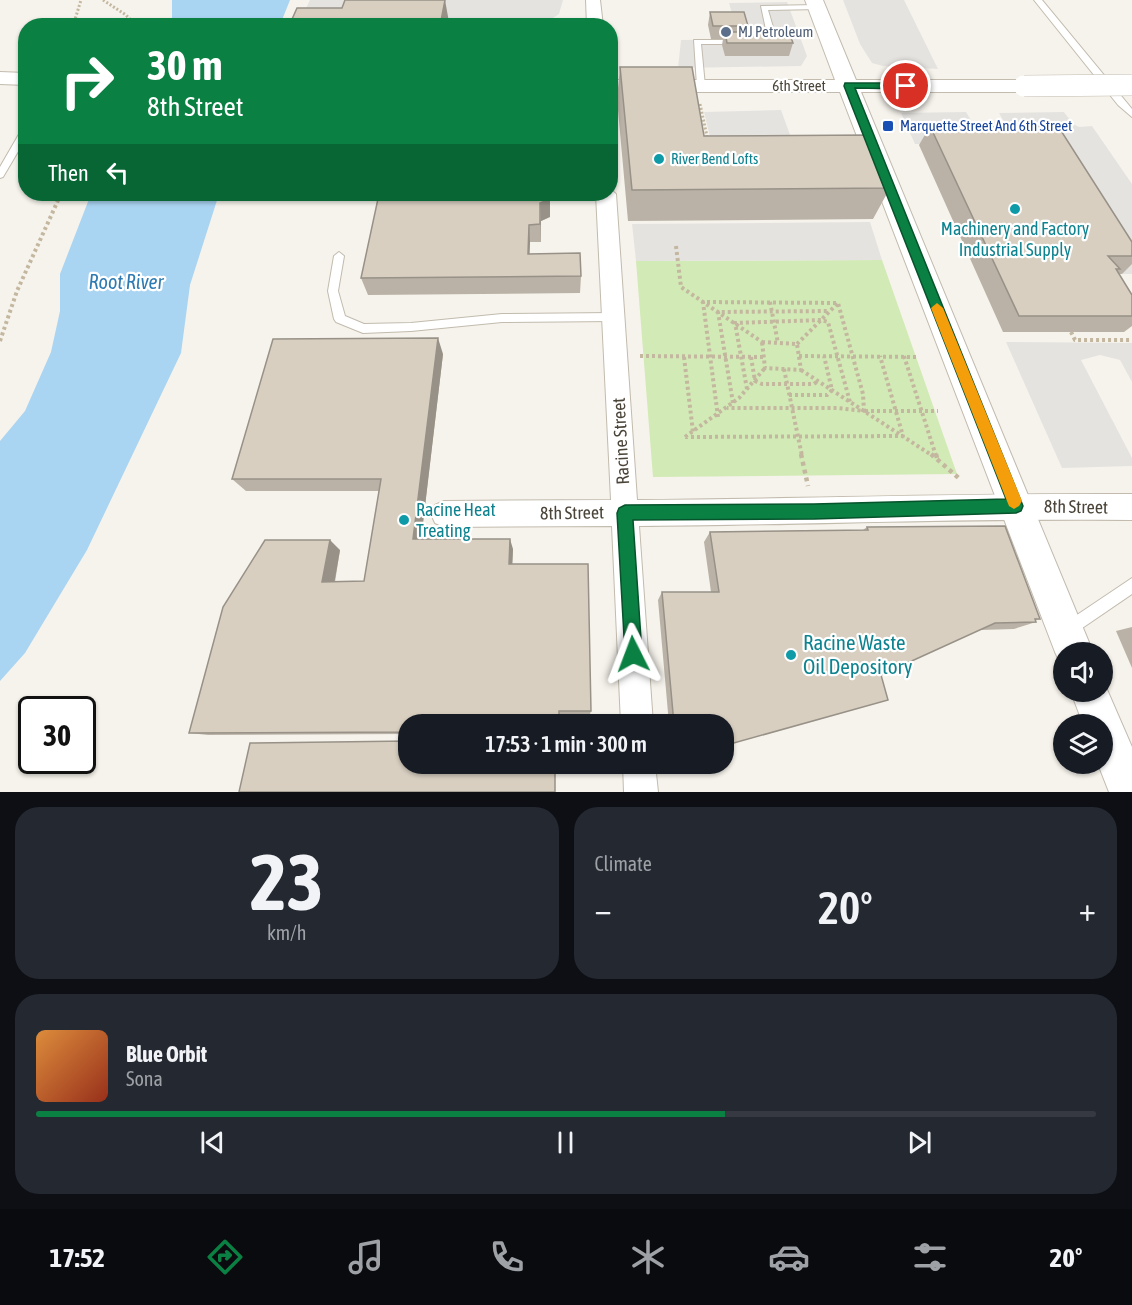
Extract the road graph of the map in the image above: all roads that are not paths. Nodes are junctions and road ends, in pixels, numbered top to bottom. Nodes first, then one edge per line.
1 (593, 0) edge
2 (1038, 0) edge
3 (816, 4) edge
4 (594, 18) edge
5 (762, 41) edge
6 (752, 42) edge
7 (0, 78) edge
8 (18, 79) edge
9 (1132, 85) edge
10 (618, 86) edge
11 (698, 86) junction
12 (849, 86) junction
13 (1132, 114) edge
14 (18, 143) edge
15 (0, 175) edge
16 (606, 201) edge
17 (339, 256) dead end
18 (613, 317) junction
19 (1016, 506) junction
20 (1132, 507) edge
21 (625, 513) junction
22 (444, 514) dead end
23 (1132, 585) edge
24 (1070, 642) edge
25 (1094, 702) edge
26 (636, 714) edge
27 (640, 774) edge
28 (641, 792) edge
29 (1130, 792) edge

1 - 4 street
2 - 13 lane
3 - 5 lane
3 - 12 street
6 - 11 lane
7 - 8 street
9 - 12 street, 6th Street, bridge
10 - 11 street, 6th Street
11 - 12 street, 6th Street
12 - 19 street
14 - 15 lane
16 - 18 street, Racine Street
17 - 18 lane
18 - 21 street, Racine Street
19 - 20 street, 8th Street
19 - 21 street, 8th Street
19 - 24 street
21 - 22 street, 8th Street
21 - 26 street, Racine Street
23 - 24 lane
25 - 29 street
27 - 28 street

